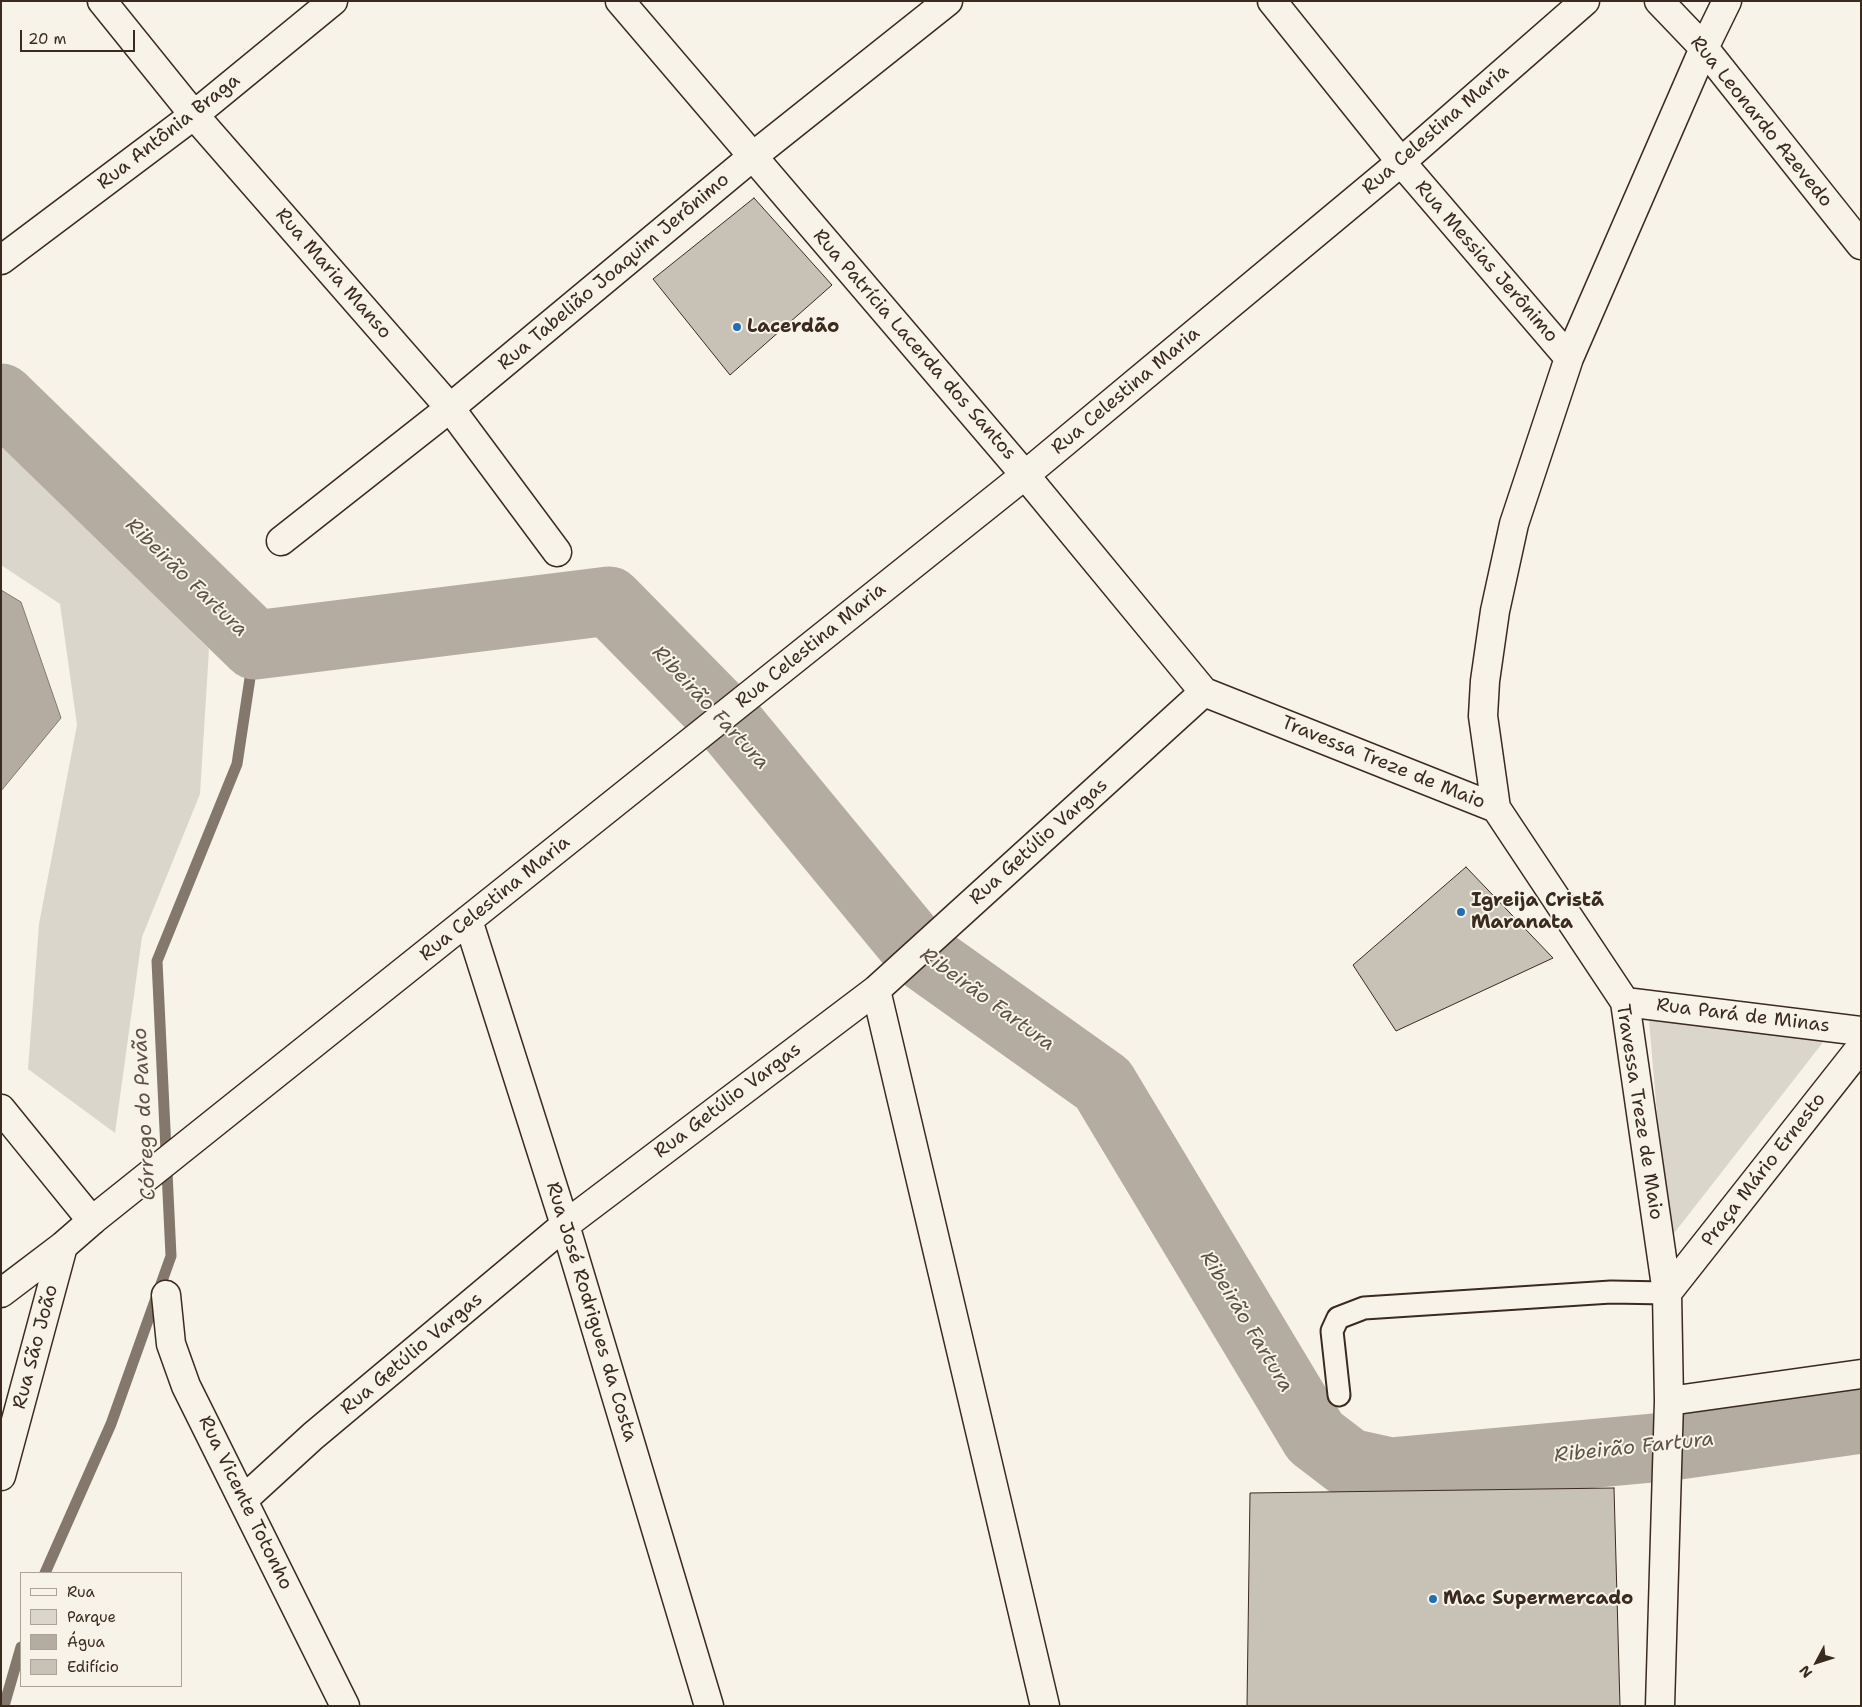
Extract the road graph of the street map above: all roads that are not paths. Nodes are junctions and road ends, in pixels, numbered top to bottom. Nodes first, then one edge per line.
1 (102, 1) edge
2 (333, 1) edge
3 (620, 1) edge
4 (948, 1) edge
5 (1272, 1) edge
6 (1585, 1) edge
7 (1659, 1) edge
8 (1727, 1) edge
9 (1704, 48) junction
10 (194, 115) junction
11 (752, 157) junction
12 (1401, 162) junction
13 (1861, 245) edge
14 (2, 260) edge
15 (1569, 358) junction
16 (450, 408) junction
17 (1024, 475) junction
18 (281, 541) dead end
19 (557, 552) dead end
20 (1204, 692) junction
21 (1496, 808) junction
22 (468, 920) junction
23 (886, 981) junction
24 (1625, 1002) junction
25 (1861, 1031) edge
26 (1861, 1047) edge
27 (1, 1109) edge
28 (93, 1220) junction
29 (565, 1225) junction
30 (63, 1246) junction
31 (1, 1293) edge
32 (1667, 1293) junction
33 (166, 1295) dead end
34 (1861, 1374) edge
35 (1339, 1395) dead end
36 (1668, 1413) junction
37 (1, 1476) edge
38 (243, 1500) junction
39 (345, 1706) edge
40 (709, 1706) edge
41 (1045, 1706) edge
42 (1660, 1706) edge

1 - 10 street, Rua Maria Manso
2 - 10 street, Rua Antônia Braga
3 - 11 street, Rua Patrícia Lacerda dos Santos
4 - 11 street, Rua Tabelião Joaquim Jerônimo
5 - 12 street, Rua Messias Jerônimo
6 - 12 street, Rua Celestina Maria
7 - 9 street, Rua Leonardo Azevedo
8 - 9 street
9 - 13 street, Rua Leonardo Azevedo
9 - 15 street
10 - 14 street, Rua Antônia Braga
10 - 16 street, Rua Maria Manso
11 - 16 street, Rua Tabelião Joaquim Jerônimo
11 - 17 street, Rua Patrícia Lacerda dos Santos
12 - 15 street, Rua Messias Jerônimo
12 - 17 street, Rua Celestina Maria
15 - 21 street
16 - 18 street, Rua Tabelião Joaquim Jerônimo
16 - 19 street, Rua Maria Manso
17 - 20 street, Rua Patrícia Lacerda dos Santos
17 - 22 street, Rua Celestina Maria
20 - 21 street, Travessa Treze de Maio
20 - 23 street, Rua Getúlio Vargas
21 - 24 street, Travessa Treze de Maio
22 - 28 street, Rua Celestina Maria
22 - 29 street, Rua José Rodrigues da Costa
23 - 29 street, Rua Getúlio Vargas
23 - 41 street
24 - 25 street, Rua Pará de Minas
24 - 32 street, Travessa Treze de Maio
26 - 32 street, Praça Mário Ernesto
27 - 28 street
28 - 30 street, Rua Celestina Maria
29 - 38 street, Rua Getúlio Vargas
29 - 40 street, Rua José Rodrigues da Costa
30 - 31 street, Rua Celestina Maria
30 - 37 street, Rua São João
32 - 35 lane
32 - 36 street, Travessa Treze de Maio
33 - 38 street, Rua Vicente Totonho
34 - 36 street
36 - 42 street, Travessa Treze de Maio
38 - 39 street, Rua Vicente Totonho

